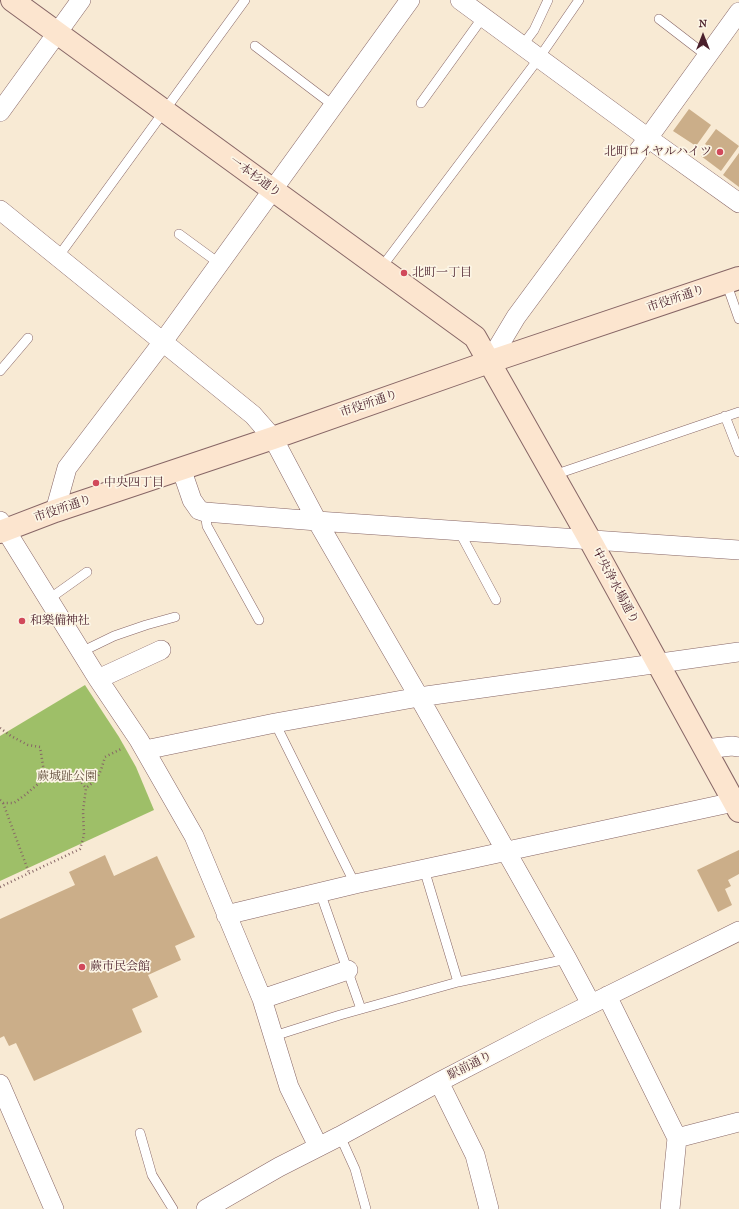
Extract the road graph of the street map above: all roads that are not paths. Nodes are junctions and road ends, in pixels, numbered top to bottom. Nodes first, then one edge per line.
1 (12, 0) edge
2 (81, 0) edge
3 (245, 0) edge
4 (410, 0) edge
5 (460, 0) edge
6 (548, 0) edge
7 (579, 0) edge
8 (739, 12) edge
9 (483, 17) junction
10 (660, 19) dead end
11 (57, 32) junction
12 (255, 46) dead end
13 (522, 46) junction
14 (707, 56) junction
15 (539, 58) junction
16 (422, 102) dead end
17 (334, 106) junction
18 (164, 110) junction
19 (0, 112) edge
20 (648, 138) junction
21 (274, 190) junction
22 (739, 203) edge
23 (0, 210) edge
24 (179, 234) dead end
25 (58, 257) junction
26 (220, 264) junction
27 (381, 268) junction
28 (733, 280) edge
29 (739, 319) edge
30 (28, 338) dead end
31 (162, 343) junction
32 (489, 362) junction
33 (0, 370) edge
34 (739, 412) edge
35 (725, 416) junction
36 (272, 438) junction
37 (739, 452) edge
38 (181, 468) junction
39 (554, 475) junction
40 (55, 511) junction
41 (206, 512) junction
42 (317, 521) junction
43 (2, 527) edge
44 (459, 531) junction
45 (590, 540) junction
46 (739, 550) edge
47 (87, 572) dead end
48 (49, 599) junction
49 (496, 600) dead end
50 (174, 617) dead end
51 (259, 620) dead end
52 (161, 650) dead end
53 (81, 652) junction
54 (739, 652) edge
55 (657, 663) junction
56 (98, 679) junction
57 (419, 697) junction
58 (275, 723) junction
59 (142, 745) junction
60 (739, 747) edge
61 (705, 749) junction
62 (736, 806) edge
63 (506, 852) junction
64 (424, 869) junction
65 (355, 884) junction
66 (320, 892) junction
67 (226, 915) junction
68 (739, 931) edge
69 (567, 959) junction
70 (348, 970) junction
71 (458, 982) junction
72 (260, 994) junction
73 (599, 1000) junction
74 (361, 1009) junction
75 (274, 1036) junction
76 (439, 1082) junction
77 (0, 1084) edge
78 (739, 1122) edge
79 (140, 1132) dead end
80 (340, 1136) junction
81 (677, 1138) junction
82 (318, 1146) junction
83 (54, 1209) edge
84 (173, 1209) edge
85 (206, 1209) edge
86 (366, 1209) edge
87 (489, 1209) edge
88 (670, 1209) edge

1 - 11 street, 一本杉通り
2 - 11 street
3 - 18 lane
4 - 17 street
5 - 9 street
6 - 13 lane
7 - 15 lane
8 - 14 street
9 - 13 street
9 - 16 lane
10 - 14 lane
11 - 18 street, 一本杉通り
11 - 19 street
12 - 17 lane
13 - 15 street
14 - 20 street
15 - 20 street
15 - 27 lane
17 - 21 street
18 - 21 street, 一本杉通り
18 - 25 lane
20 - 22 street
20 - 32 street
21 - 26 street
21 - 27 street, 一本杉通り
23 - 25 street
24 - 26 lane
25 - 31 street
26 - 31 street
27 - 32 street, 一本杉通り
28 - 29 lane
28 - 32 street, 市役所通り
30 - 33 lane
31 - 36 street
31 - 40 street
32 - 36 street, 市役所通り
32 - 39 street, 中央浄水場通り
34 - 35 lane
35 - 37 lane
35 - 39 lane
36 - 38 street, 市役所通り
36 - 42 street
38 - 40 street, 市役所通り
38 - 41 street
39 - 45 street, 中央浄水場通り
40 - 43 street, 市役所通り
41 - 42 street
41 - 51 lane
42 - 44 street
42 - 57 street
43 - 48 street
44 - 45 street
44 - 49 lane
45 - 46 street
45 - 55 street, 中央浄水場通り
47 - 48 lane
48 - 53 street
50 - 53 lane
52 - 56 street
53 - 56 street
54 - 55 street
55 - 57 street
55 - 61 street, 中央浄水場通り
56 - 59 street
57 - 58 street
57 - 63 street
58 - 59 street
58 - 65 lane
59 - 67 street
60 - 61 street
61 - 62 street, 中央浄水場通り
62 - 63 street
63 - 64 street
63 - 69 street
64 - 65 street
64 - 71 lane
65 - 66 street
66 - 67 street
66 - 70 lane
67 - 72 street
68 - 73 street, 駅前通り
69 - 71 lane
69 - 73 street
70 - 72 street
70 - 74 lane
71 - 74 lane
72 - 75 street
73 - 76 street, 駅前通り
73 - 81 street
74 - 75 lane
75 - 82 street
76 - 80 street, 駅前通り
76 - 87 street
77 - 83 street
78 - 81 street
79 - 84 lane
80 - 82 street, 駅前通り
80 - 86 lane
81 - 88 street
82 - 85 street, 駅前通り

